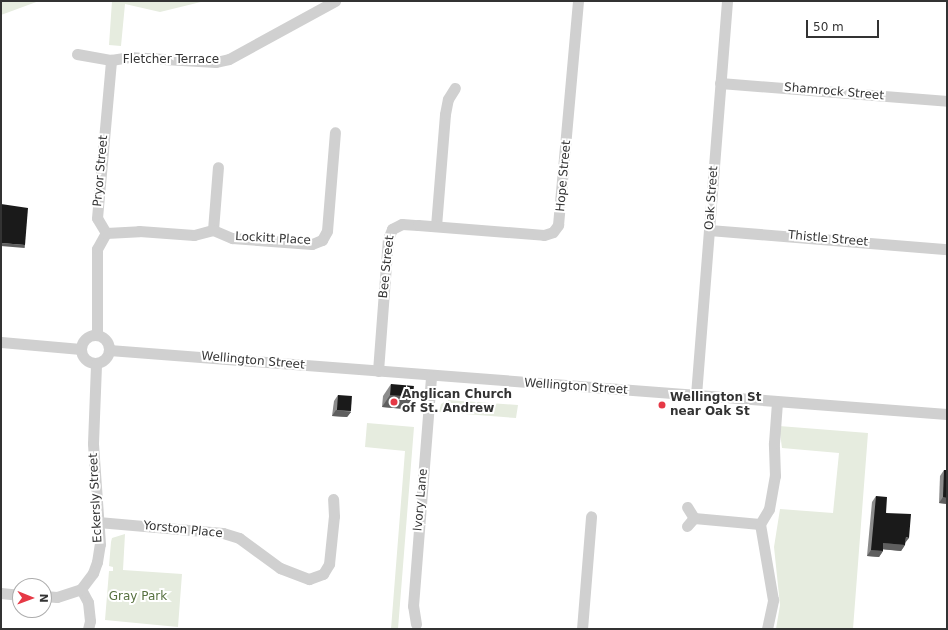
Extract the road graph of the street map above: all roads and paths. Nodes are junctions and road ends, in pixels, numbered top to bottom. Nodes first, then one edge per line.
1 (335, 1) edge
2 (578, 1) edge
3 (727, 1) edge
4 (77, 54) dead end
5 (111, 60) junction
6 (720, 83) junction
7 (455, 88) dead end
8 (947, 101) edge
9 (335, 132) dead end
10 (218, 168) dead end
11 (436, 226) junction
12 (214, 230) junction
13 (709, 230) junction
14 (106, 233) junction
15 (947, 249) edge
16 (97, 335) junction
17 (1, 342) edge
18 (81, 349) junction
19 (109, 350) junction
20 (96, 364) junction
21 (378, 371) junction
22 (431, 376) junction
23 (696, 395) junction
24 (777, 402) junction
25 (947, 414) edge
26 (333, 499) dead end
27 (687, 507) dead end
28 (591, 516) dead end
29 (98, 522) junction
30 (760, 524) junction
31 (81, 589) junction
32 (1, 593) edge
33 (12, 594) edge
34 (52, 597) edge
35 (416, 624) dead end
36 (88, 629) edge
37 (582, 629) edge
38 (767, 629) edge

1 - 5 street, Fletcher Terrace
2 - 11 street, Hope Street
3 - 6 street, Oak Street
4 - 5 street
5 - 14 street, Pryor Street
6 - 8 street, Shamrock Street
6 - 13 street, Oak Street
7 - 11 street
9 - 12 street, Lockitt Place
10 - 12 street
11 - 21 street, Bee Street
12 - 14 street
13 - 15 street, Thistle Street
13 - 23 street, Oak Street
14 - 16 street
16 - 18 street
16 - 19 street
17 - 18 street
18 - 20 street
19 - 20 street
19 - 21 street, Wellington Street
20 - 29 street, Eckersly Street
21 - 22 street, Wellington Street
22 - 23 street, Wellington Street
22 - 35 street, Ivory Lane
23 - 24 street, Wellington Street
24 - 25 street, Wellington Street
24 - 30 street
26 - 29 street, Yorston Place
27 - 30 street
28 - 37 street
29 - 31 street, Eckersly Street
30 - 38 street
31 - 34 street
31 - 36 street
32 - 33 street

